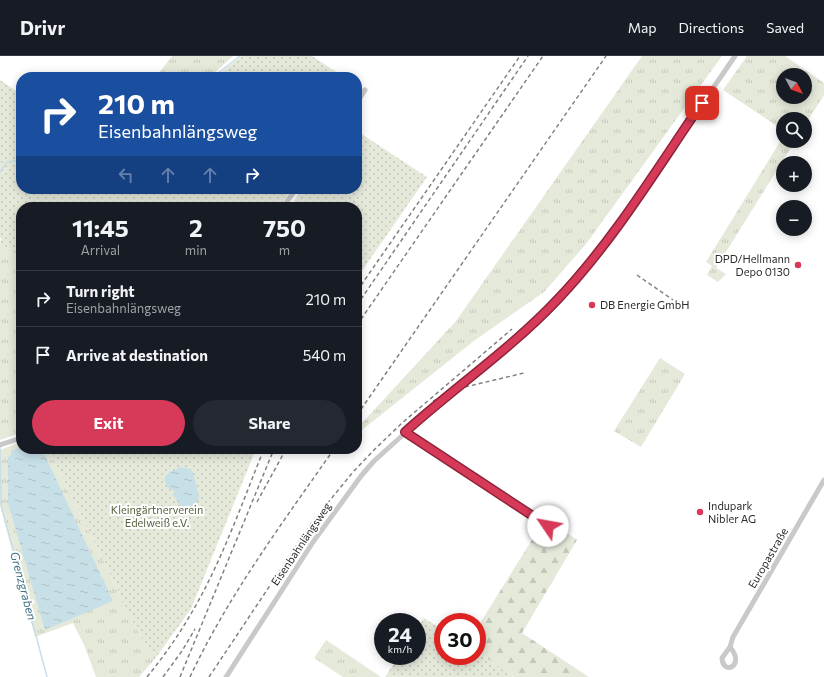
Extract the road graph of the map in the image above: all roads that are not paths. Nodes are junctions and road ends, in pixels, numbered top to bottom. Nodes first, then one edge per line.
1 (735, 56) edge
2 (365, 90) dead end
3 (362, 94) edge
4 (405, 432) junction
5 (16, 440) edge
6 (1, 445) edge
7 (824, 480) edge
8 (548, 526) dead end
9 (730, 647) dead end
10 (226, 677) edge

1 - 4 street, Eisenbahnlängsweg
2 - 3 street
4 - 8 street
4 - 10 street, Eisenbahnlängsweg
5 - 6 street
7 - 9 street, Europastraße

